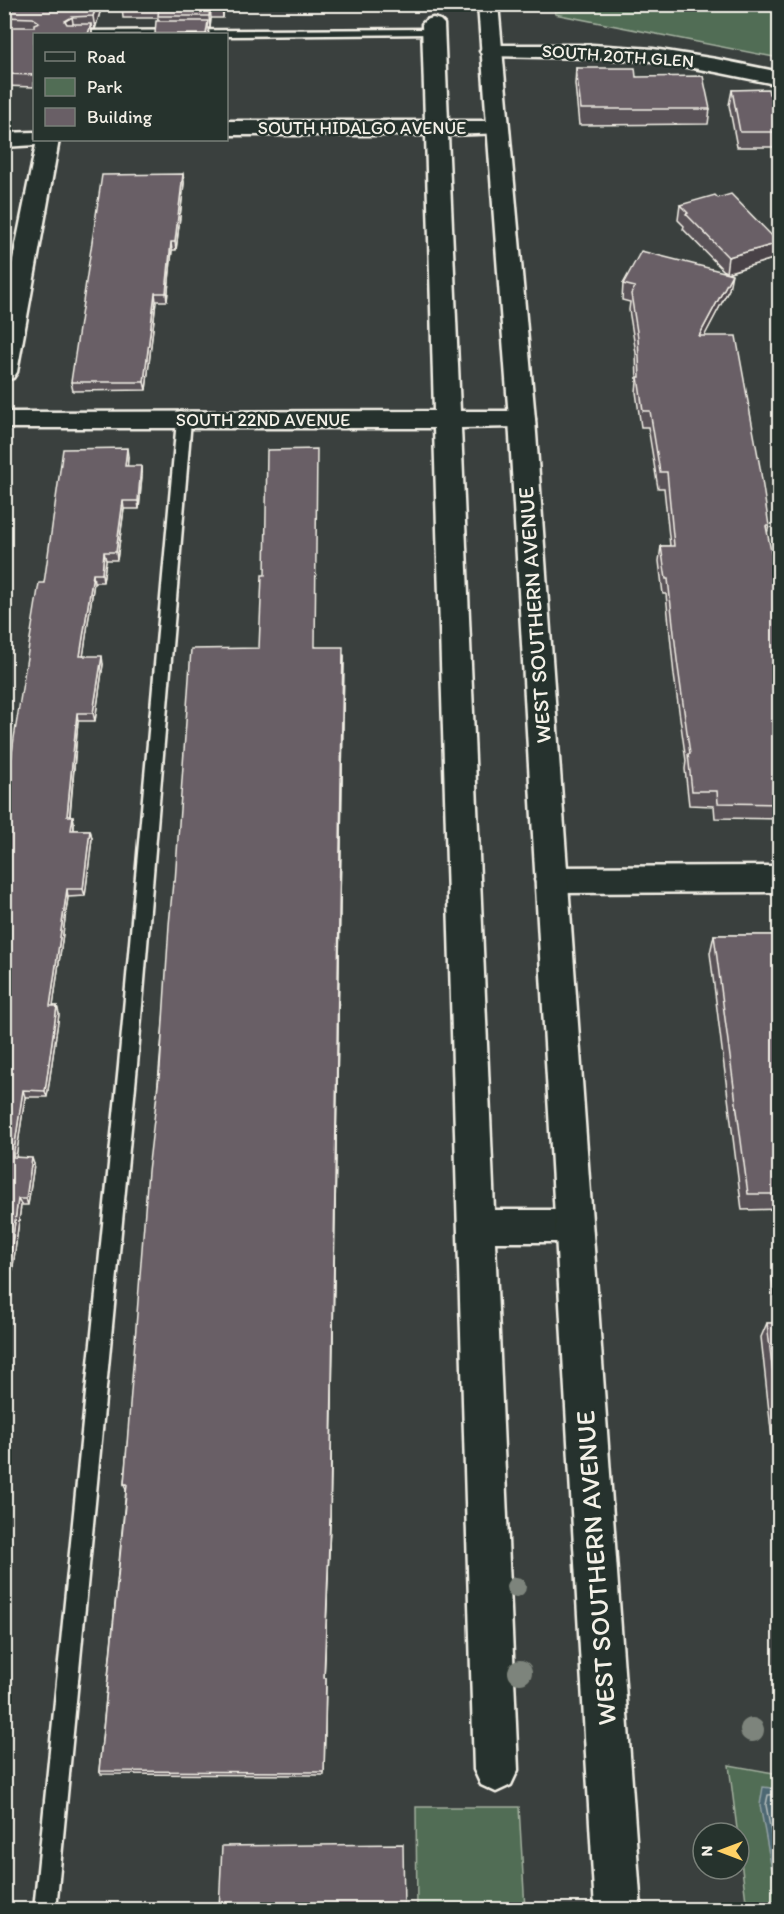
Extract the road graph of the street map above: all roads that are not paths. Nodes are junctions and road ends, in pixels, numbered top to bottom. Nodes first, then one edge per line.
1 (488, 4) edge
2 (433, 28) joint
3 (134, 33) edge
4 (491, 51) junction
5 (780, 79) edge
6 (437, 128) junction
7 (497, 128) junction
8 (228, 129) edge
9 (33, 139) edge
10 (4, 140) edge
11 (48, 141) edge
12 (4, 372) edge
13 (447, 419) junction
14 (522, 419) junction
15 (4, 420) edge
16 (184, 420) junction
17 (780, 879) edge
18 (551, 880) junction
19 (476, 1226) junction
20 (573, 1226) junction
21 (496, 1770) dead end
22 (45, 1910) edge
23 (618, 1910) edge

1 - 4 street, WEST SOUTHERN AVENUE
2 - 3 lane
2 - 6 street
4 - 5 street, SOUTH 20TH GLEN
4 - 7 street, WEST SOUTHERN AVENUE
6 - 7 street, SOUTH HIDALGO AVENUE
6 - 8 street, SOUTH HIDALGO AVENUE
6 - 13 street
7 - 14 street, WEST SOUTHERN AVENUE
9 - 10 street
11 - 12 street
13 - 14 street, SOUTH 22ND AVENUE
13 - 16 street, SOUTH 22ND AVENUE
13 - 19 street
14 - 18 street, WEST SOUTHERN AVENUE
15 - 16 street, SOUTH 22ND AVENUE
16 - 22 lane
17 - 18 street
18 - 20 street, WEST SOUTHERN AVENUE
19 - 20 street
19 - 21 street
20 - 23 street, WEST SOUTHERN AVENUE

